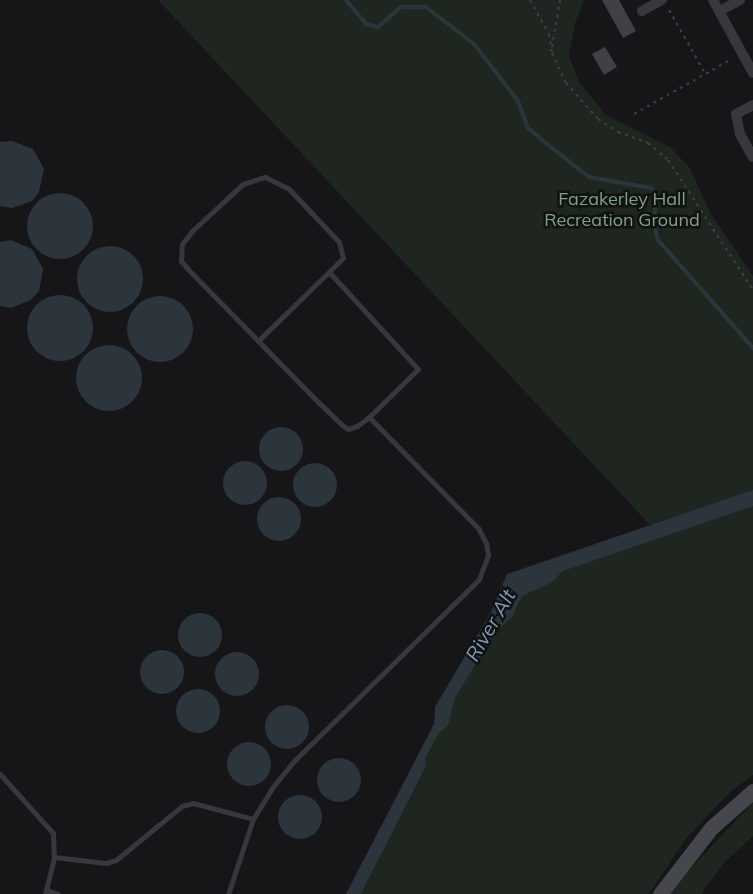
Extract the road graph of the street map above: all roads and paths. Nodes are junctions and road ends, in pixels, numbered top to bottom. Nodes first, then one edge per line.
1 (530, 0) edge
2 (560, 0) edge
3 (713, 0) edge
4 (740, 0) edge
5 (665, 5) edge
6 (642, 11) dead end
7 (720, 11) junction
8 (552, 53) junction
9 (742, 53) junction
10 (753, 73) edge
11 (705, 74) junction
12 (753, 105) edge
13 (634, 114) dead end
14 (753, 157) edge
15 (330, 273) junction
16 (753, 290) edge
17 (258, 341) junction
18 (369, 417) junction
19 (0, 774) edge
20 (753, 790) edge
21 (253, 819) junction
22 (54, 857) junction
23 (45, 892) edge
24 (58, 894) edge
25 (228, 894) edge
26 (660, 894) edge

1 - 8 path
2 - 8 path
3 - 7 street
4 - 7 street
5 - 6 street
5 - 11 path
7 - 9 street
8 - 16 path
9 - 10 street
9 - 11 path
11 - 13 path
12 - 14 street
15 - 17 lane
15 - 17 lane
15 - 18 lane
17 - 18 lane
18 - 21 lane
19 - 22 lane
20 - 26 street
21 - 22 lane
21 - 25 lane
22 - 23 lane
23 - 24 lane

